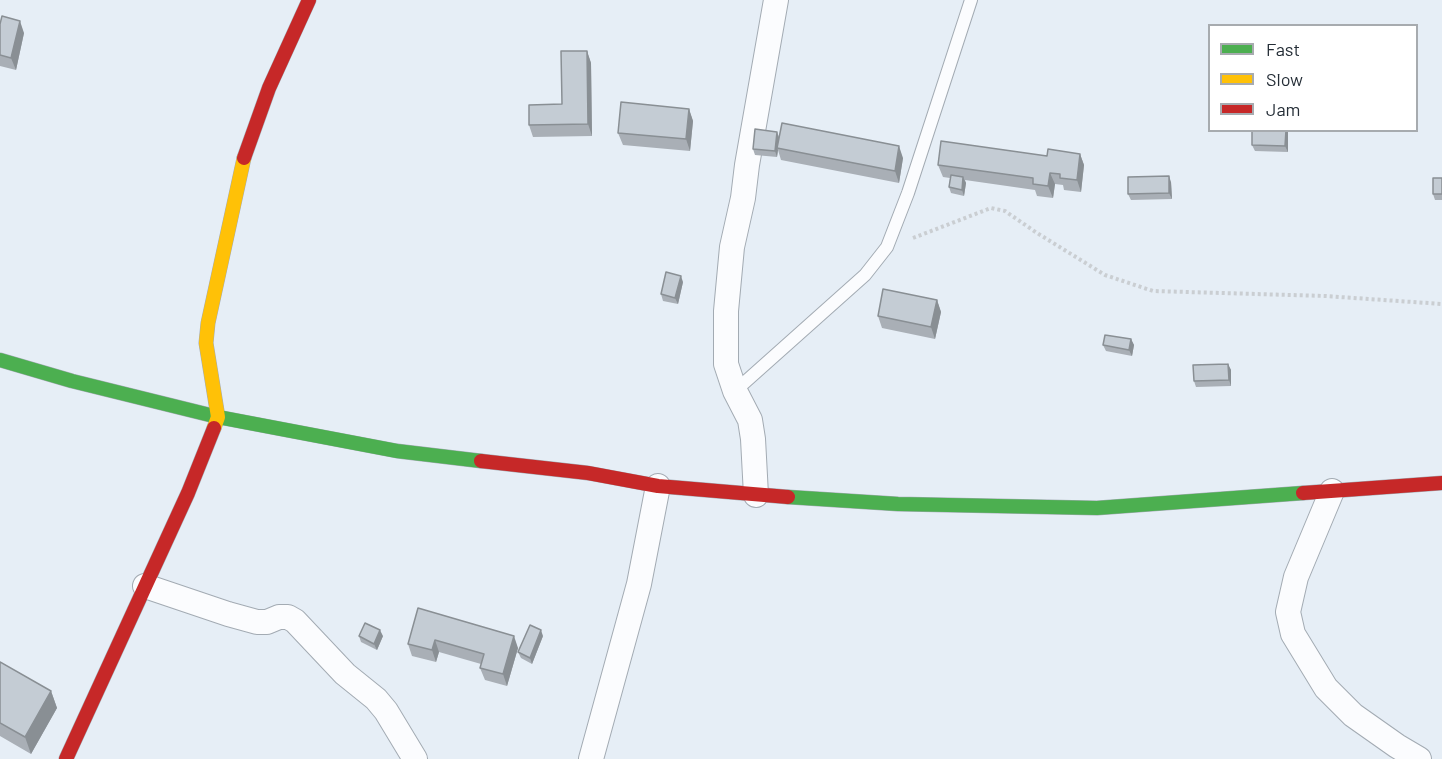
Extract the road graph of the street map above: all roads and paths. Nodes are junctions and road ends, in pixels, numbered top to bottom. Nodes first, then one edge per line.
1 (309, 0) edge
2 (776, 0) edge
3 (971, 0) edge
4 (887, 247) junction
5 (1442, 304) edge
6 (0, 360) edge
7 (735, 391) junction
8 (218, 417) junction
9 (1442, 483) edge
10 (658, 486) junction
11 (1332, 491) junction
12 (756, 495) junction
13 (145, 586) junction
14 (66, 759) edge
15 (415, 759) edge
16 (591, 759) edge
17 (1419, 759) edge

1 - 8 main road
2 - 7 street
3 - 4 lane
4 - 5 path
4 - 7 lane
6 - 8 main road
7 - 12 street
8 - 10 main road
8 - 13 main road
9 - 11 main road
10 - 12 main road
10 - 16 street
11 - 12 main road
11 - 17 street
13 - 14 main road
13 - 15 street

